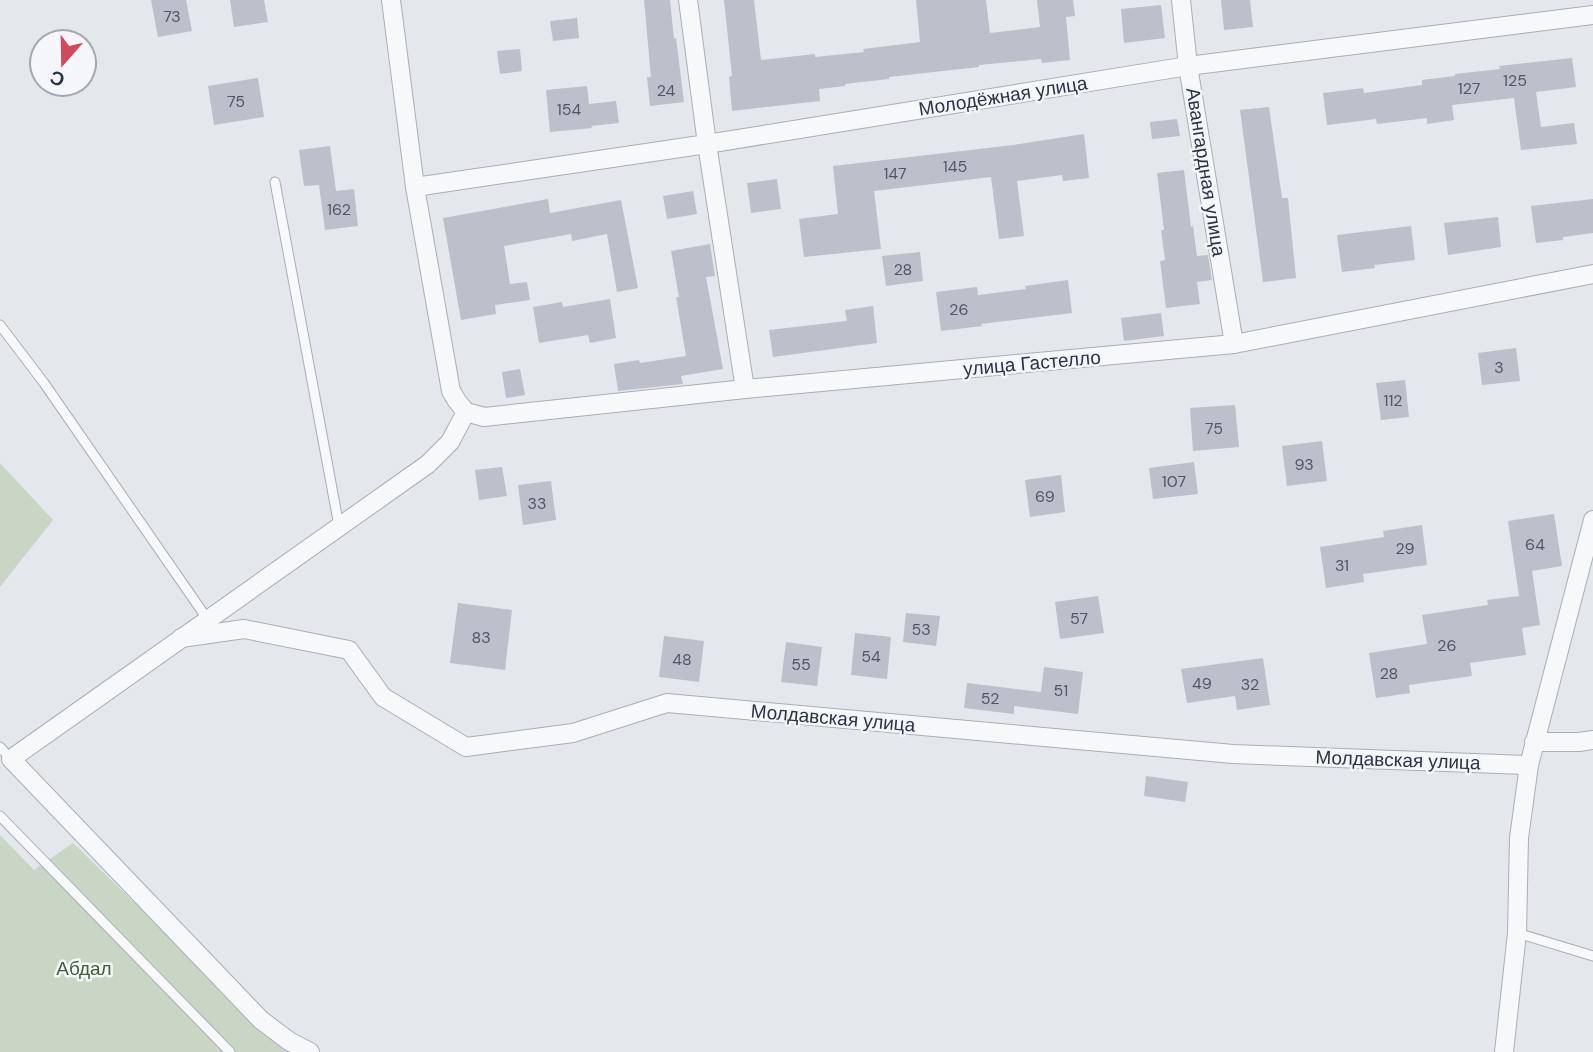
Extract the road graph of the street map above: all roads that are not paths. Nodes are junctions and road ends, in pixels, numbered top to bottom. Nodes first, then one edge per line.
1 (391, 0) edge
2 (688, 0) edge
3 (1181, 0) edge
4 (1593, 15) edge
5 (1188, 66) junction
6 (707, 144) junction
7 (275, 183) dead end
8 (415, 187) junction
9 (1593, 274) edge
10 (0, 324) edge
11 (1234, 344) junction
12 (744, 389) junction
13 (466, 412) junction
14 (1593, 520) edge
15 (339, 526) junction
16 (208, 620) junction
17 (181, 638) junction
18 (1534, 742) junction
19 (1588, 743) edge
20 (6, 753) edge
21 (1529, 765) junction
22 (0, 816) edge
23 (1517, 933) junction
24 (1593, 956) edge
25 (230, 1052) edge
26 (310, 1052) edge
27 (1504, 1052) edge

1 - 8 street
2 - 6 street
3 - 5 street, Авангардная улица
4 - 5 street, Молодёжная улица
5 - 6 street, Молодёжная улица
5 - 11 street, Авангардная улица
6 - 8 street, Молодёжная улица
6 - 12 street
7 - 15 lane
8 - 13 street
9 - 11 street, улица Гастелло
10 - 16 lane
11 - 12 street, улица Гастелло
12 - 13 street, улица Гастелло
13 - 15 street
14 - 18 street
15 - 16 street
16 - 17 street
17 - 20 street
17 - 21 street, Молдавская улица
18 - 19 street
18 - 21 street
20 - 26 street
21 - 23 street
22 - 25 lane
23 - 24 lane
23 - 27 street

